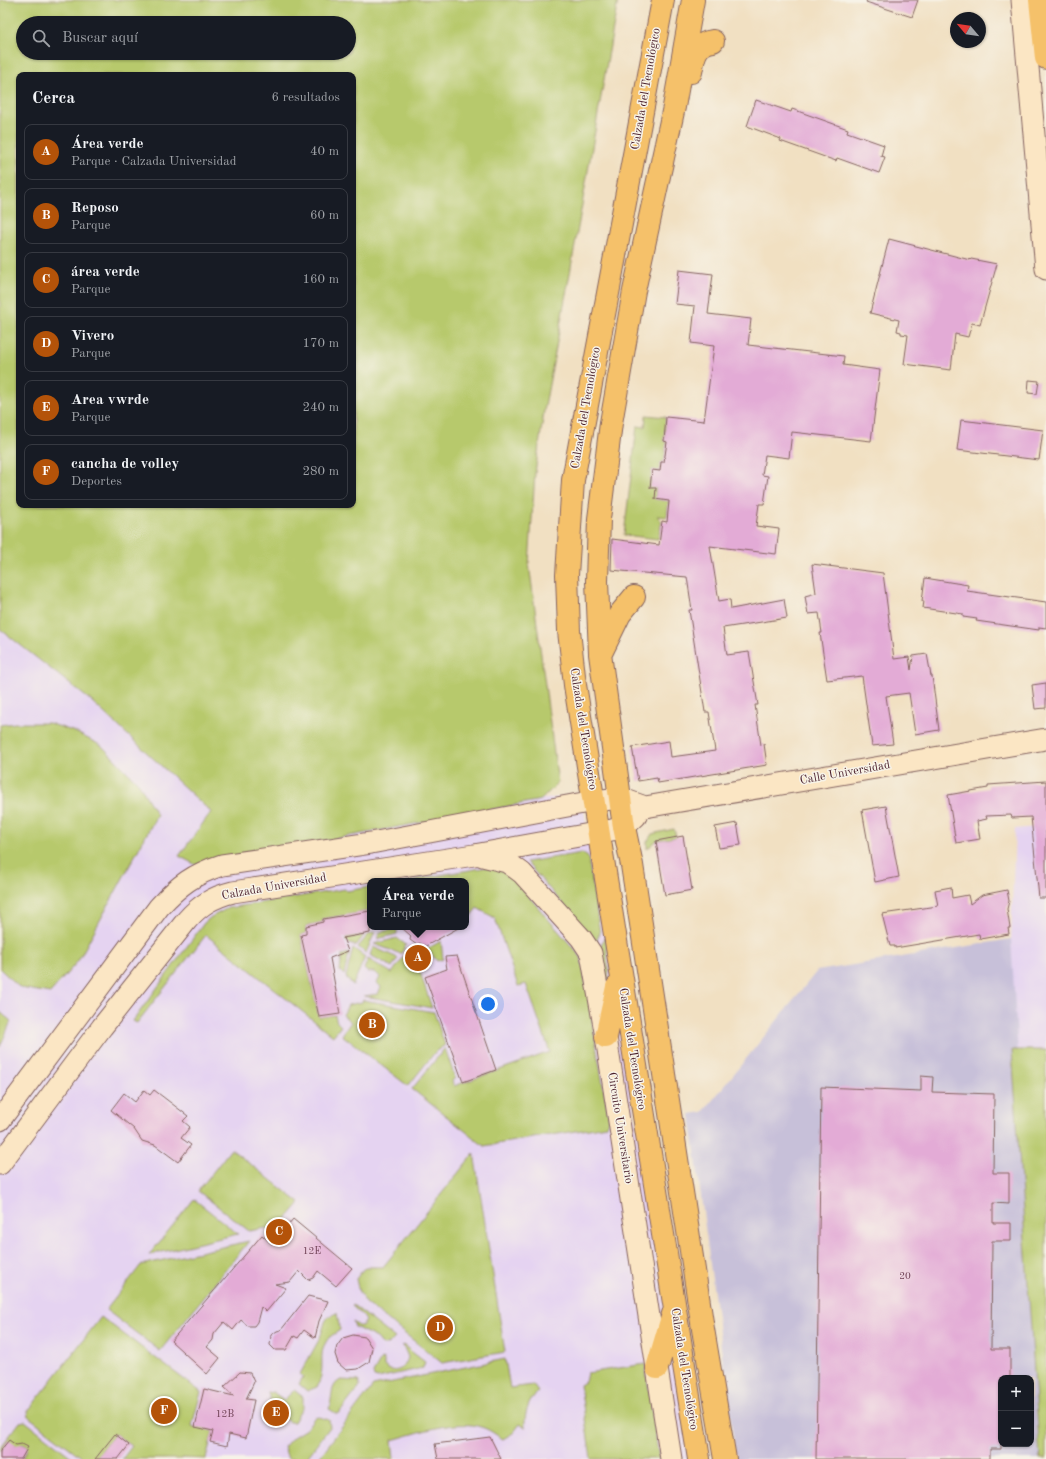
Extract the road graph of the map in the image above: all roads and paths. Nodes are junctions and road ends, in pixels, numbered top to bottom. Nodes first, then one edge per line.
1 (663, 0) edge
2 (673, 0) edge
3 (693, 0) edge
4 (1022, 0) edge
5 (1040, 0) edge
6 (713, 41) dead end
7 (1046, 58) edge
8 (674, 107) junction
9 (641, 120) junction
10 (639, 267) junction
11 (1046, 269) edge
12 (634, 597) dead end
13 (600, 654) junction
14 (572, 662) junction
15 (1046, 739) edge
16 (616, 764) junction
17 (620, 798) junction
18 (594, 802) junction
19 (645, 807) junction
20 (624, 827) junction
21 (600, 840) junction
22 (474, 856) junction
23 (638, 903) junction
24 (620, 974) junction
25 (606, 1037) junction
26 (662, 1063) junction
27 (42, 1064) junction
28 (635, 1067) junction
29 (63, 1080) junction
30 (0, 1120) edge
31 (0, 1164) edge
32 (675, 1309) junction
33 (657, 1368) junction
34 (671, 1459) edge
35 (699, 1459) edge
36 (725, 1459) edge

1 - 9 main road, Calzada del Tecnológico
2 - 8 main road
3 - 8 main road, Calzada del Tecnológico
4 - 11 main road
5 - 7 main road
6 - 8 main road
8 - 10 main road, Calzada del Tecnológico
9 - 10 main road
9 - 14 main road, Calzada del Tecnológico
10 - 13 main road, Calzada del Tecnológico
12 - 13 main road
13 - 16 main road, Calzada del Tecnológico
14 - 16 main road
14 - 18 main road, Calzada del Tecnológico
15 - 19 main road, Calle Universidad
16 - 17 main road, Calzada del Tecnológico
17 - 18 main road
17 - 19 main road, Calle Universidad
17 - 20 main road, Calzada del Tecnológico
18 - 21 main road, Calzada del Tecnológico
18 - 27 main road
19 - 20 main road
20 - 21 main road, Calzada Universidad
20 - 23 main road, Calzada del Tecnológico
21 - 22 main road, Calzada Universidad
21 - 23 main road
21 - 24 main road, Calzada del Tecnológico
22 - 25 main road, Circuito Universitario
22 - 29 main road, Calzada Universidad
23 - 26 main road, Calzada del Tecnológico
24 - 25 main road
24 - 28 main road, Calzada del Tecnológico
25 - 33 main road, Circuito Universitario
26 - 28 main road
26 - 36 main road, Calzada del Tecnológico
27 - 29 main road
27 - 30 main road
28 - 32 main road, Calzada del Tecnológico
29 - 31 main road, Calzada Universidad
32 - 33 main road
32 - 35 main road, Calzada del Tecnológico
33 - 34 main road, Circuito Universitario

